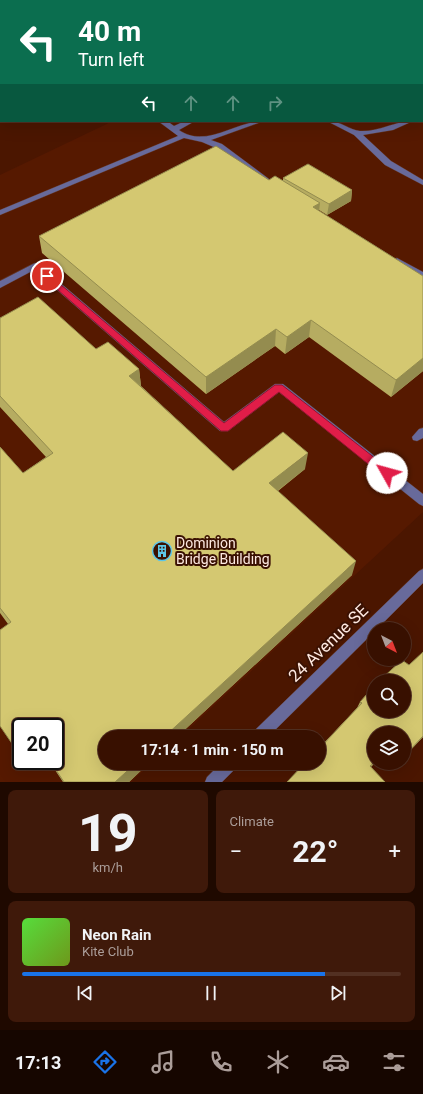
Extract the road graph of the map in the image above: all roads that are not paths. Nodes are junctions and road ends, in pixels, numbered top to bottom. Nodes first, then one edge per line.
1 (163, 122) edge
2 (189, 122) edge
3 (257, 122) edge
4 (333, 122) edge
5 (407, 122) edge
6 (174, 130) junction
7 (357, 133) junction
8 (183, 136) junction
9 (204, 140) junction
10 (423, 183) edge
11 (271, 184) edge
12 (0, 213) edge
13 (389, 256) edge
14 (423, 276) edge
15 (0, 285) edge
16 (423, 501) edge
17 (423, 575) edge
18 (265, 730) edge
19 (225, 770) edge
20 (212, 782) edge

1 - 6 street
2 - 6 street
3 - 9 street
4 - 7 street
5 - 7 street
6 - 8 street
7 - 10 street
8 - 9 street
8 - 12 street
9 - 11 street
13 - 14 street
15 - 16 street
17 - 18 street, 24 Avenue SE
19 - 20 street

